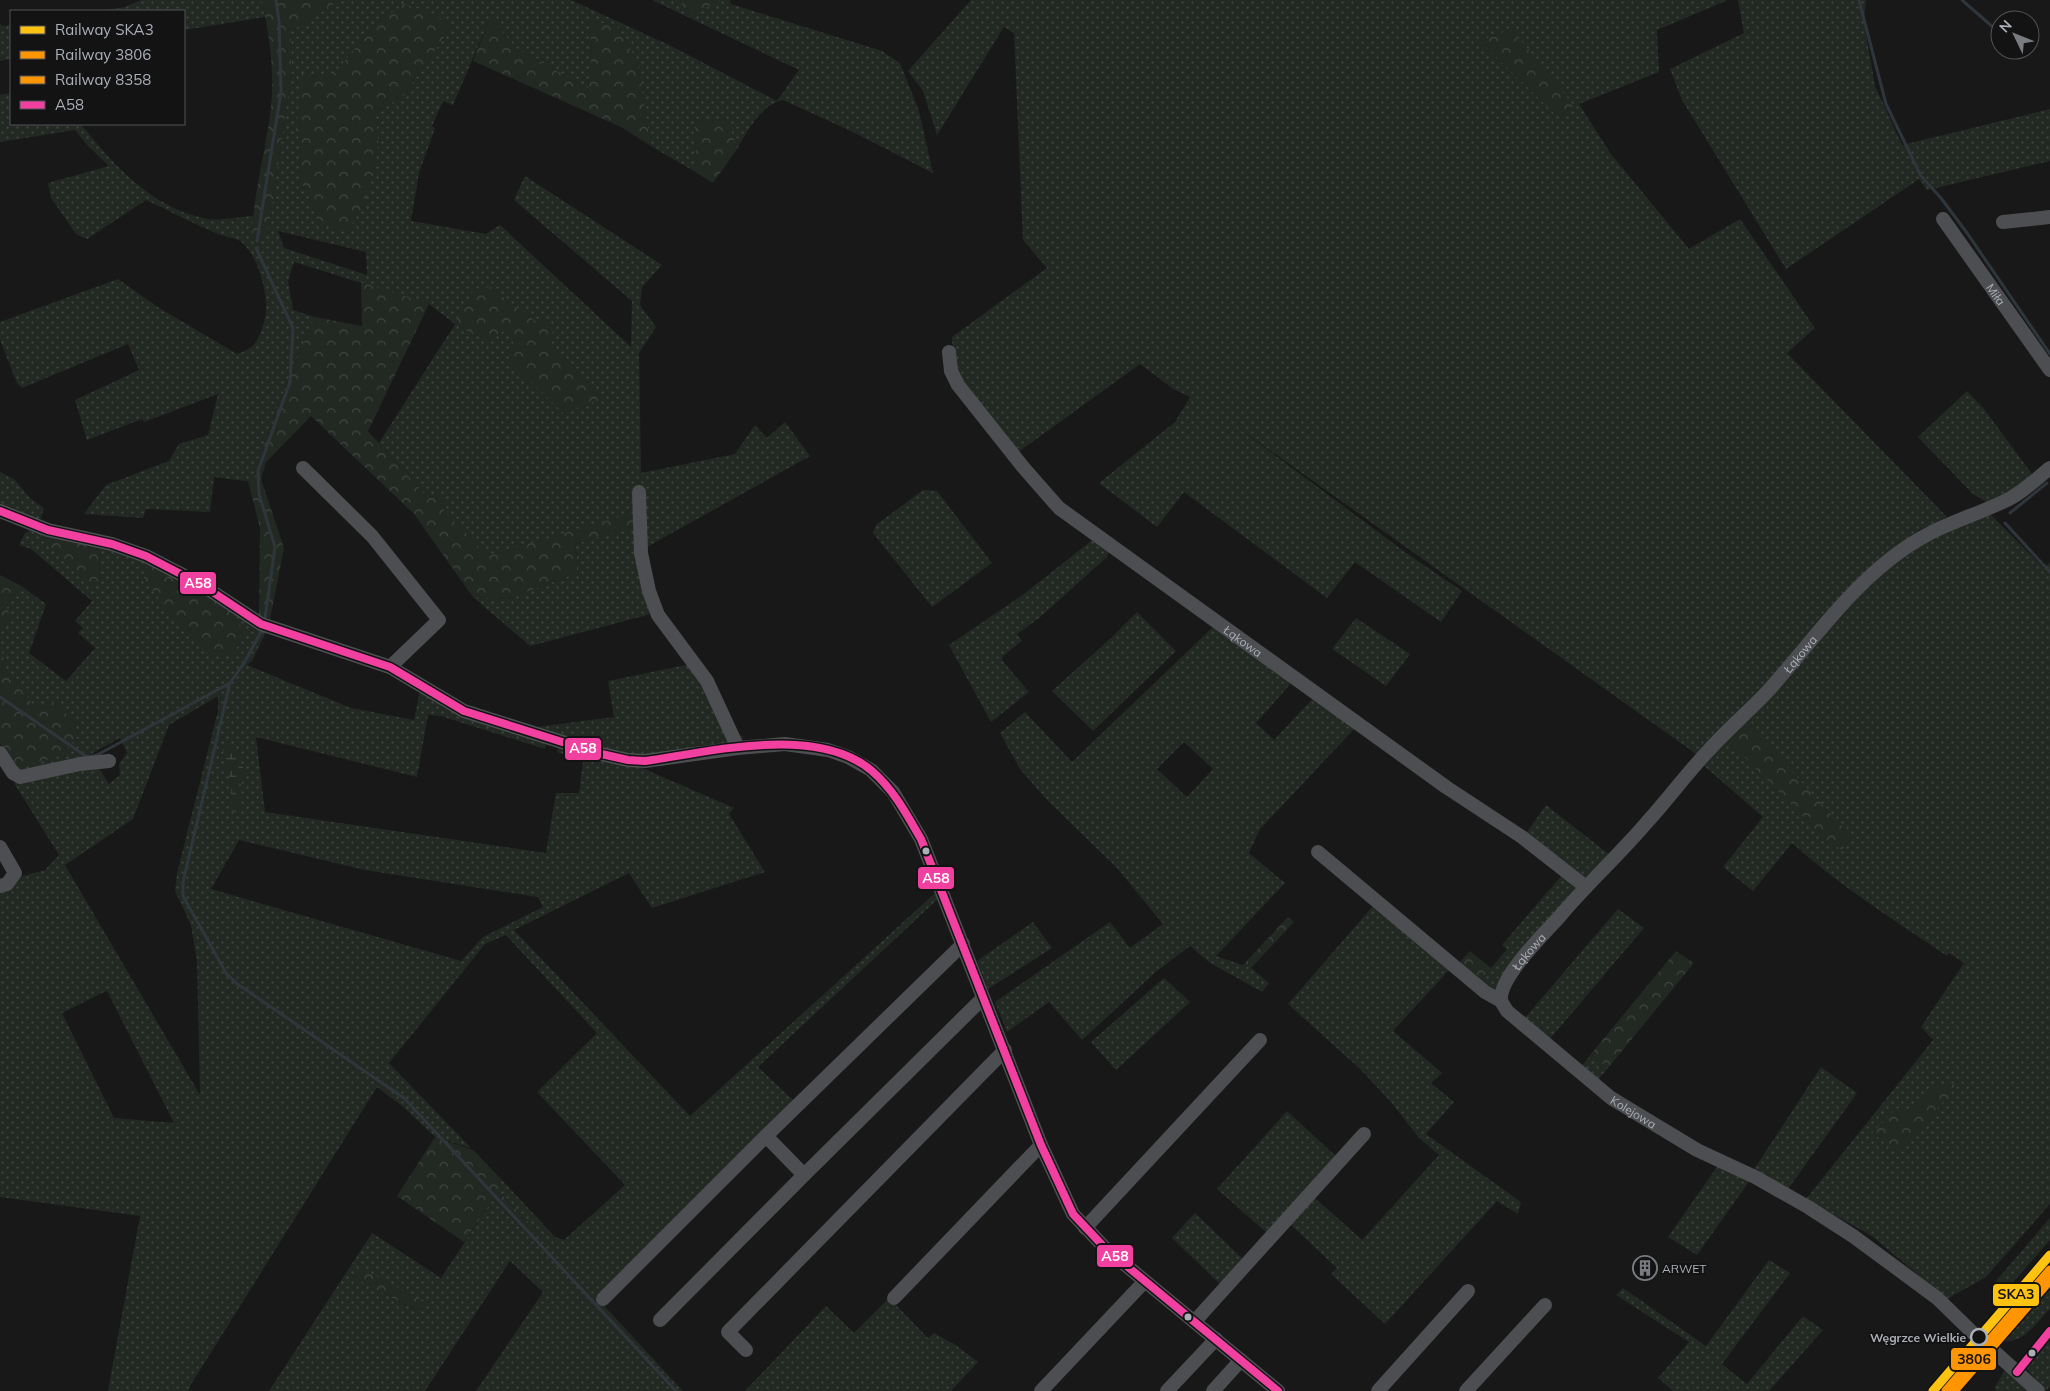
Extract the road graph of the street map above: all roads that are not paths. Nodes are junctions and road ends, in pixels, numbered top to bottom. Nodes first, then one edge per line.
1 (2050, 217) edge
2 (1943, 219) dead end
3 (2003, 222) dead end
4 (949, 352) dead end
5 (2050, 370) edge
6 (303, 468) dead end
7 (2050, 468) edge
8 (639, 492) dead end
9 (0, 511) edge
10 (390, 667) junction
11 (738, 748) junction
12 (0, 753) edge
13 (109, 760) dead end
14 (0, 848) edge
15 (1318, 852) dead end
16 (0, 886) edge
17 (1586, 886) junction
18 (963, 944) junction
19 (983, 998) junction
20 (1501, 1001) junction
21 (1260, 1040) dead end
22 (1004, 1050) junction
23 (1364, 1134) dead end
24 (766, 1136) junction
25 (1041, 1145) junction
26 (804, 1175) junction
27 (1085, 1228) junction
28 (1145, 1281) junction
29 (1468, 1291) dead end
30 (894, 1298) dead end
31 (604, 1299) dead end
32 (1545, 1305) dead end
33 (660, 1320) dead end
34 (1195, 1321) junction
35 (1975, 1335) dead end
36 (1216, 1338) junction
37 (1986, 1346) dead end
38 (746, 1350) dead end
39 (1242, 1360) junction
40 (1041, 1391) edge
41 (1168, 1391) edge
42 (1213, 1391) edge
43 (1278, 1391) edge
44 (1378, 1391) edge
45 (1466, 1391) edge
46 (2038, 1391) edge

1 - 3 street
2 - 5 street, Miła
4 - 17 street, Łąkowa
6 - 10 street
7 - 17 street, Łąkowa
8 - 11 street
9 - 10 street
10 - 11 street
11 - 18 street
12 - 13 street
14 - 16 street
15 - 20 street, Kolejowa
17 - 20 street, Łąkowa
18 - 19 street
18 - 24 street
19 - 22 street
19 - 26 street
20 - 35 street, Kolejowa
21 - 27 street
22 - 25 street
22 - 38 street
23 - 34 street
24 - 26 street
24 - 31 street
25 - 27 street
25 - 30 street
26 - 33 street
27 - 28 street
28 - 34 street
28 - 40 street
29 - 44 street
32 - 45 street
34 - 36 street
36 - 39 street
36 - 41 street
37 - 46 street
39 - 42 street
39 - 43 street

